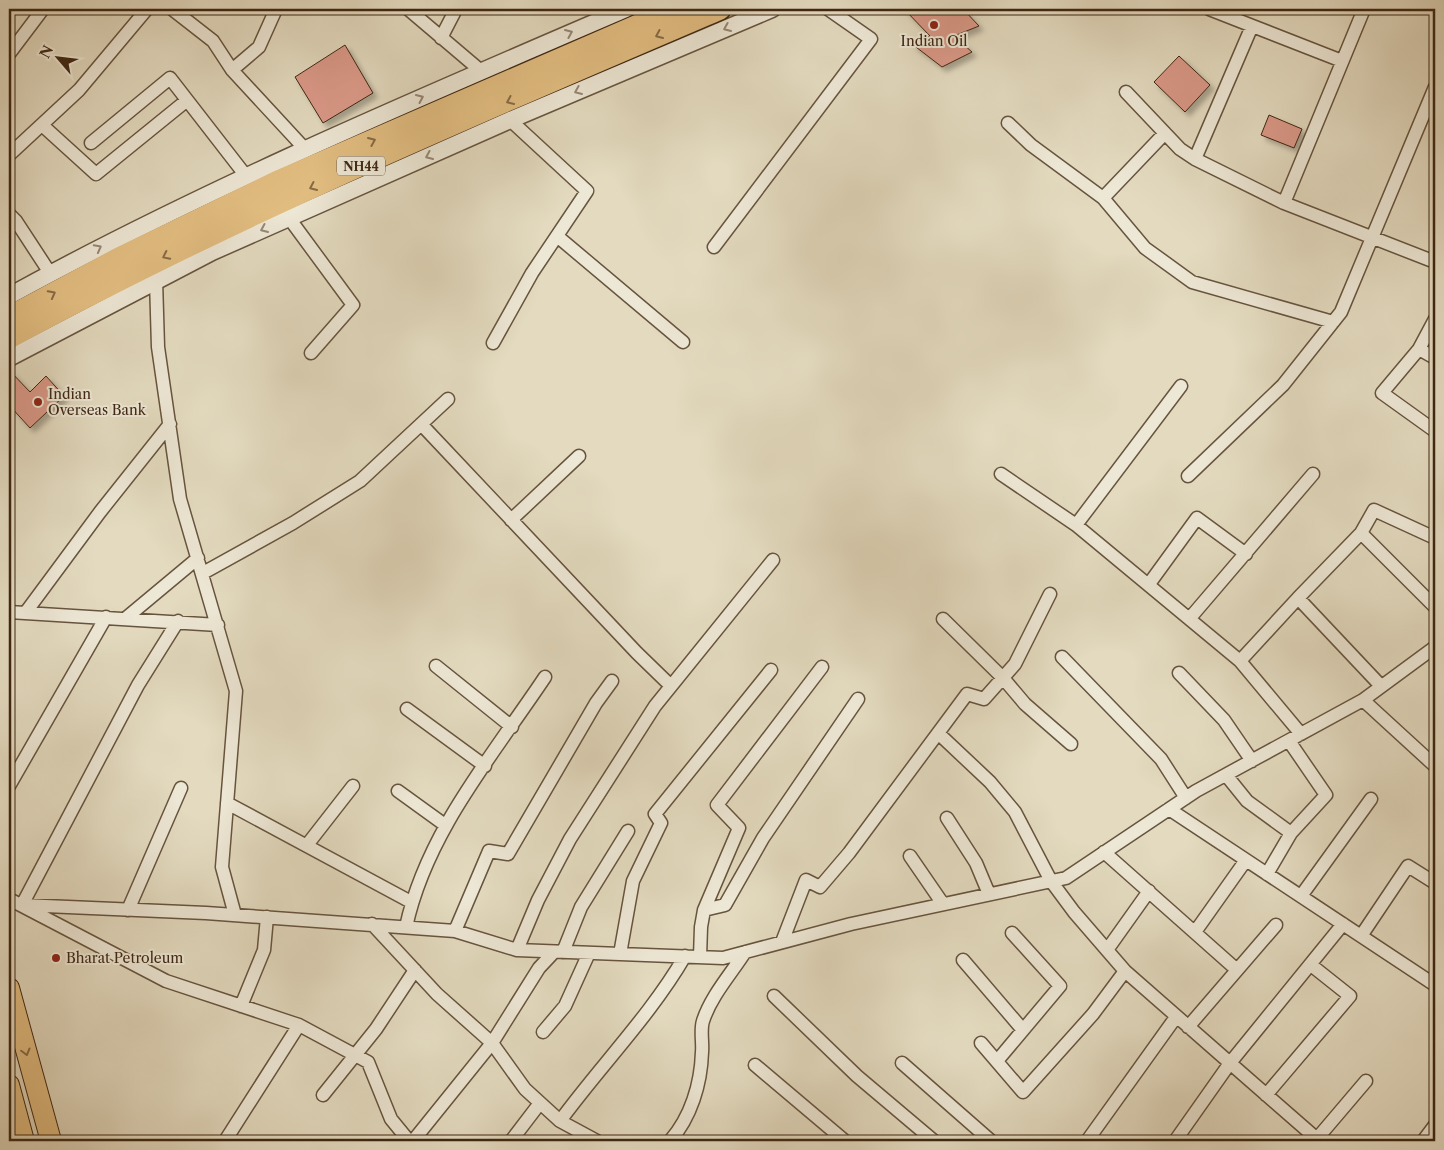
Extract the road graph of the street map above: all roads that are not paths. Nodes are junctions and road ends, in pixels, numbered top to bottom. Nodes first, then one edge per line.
1 (43, 9) edge
2 (147, 9) edge
3 (172, 9) edge
4 (276, 9) edge
5 (408, 9) edge
6 (456, 9) edge
7 (626, 9) edge
8 (675, 9) edge
9 (720, 9) edge
10 (772, 9) edge
11 (828, 9) edge
12 (1209, 9) edge
13 (1364, 9) edge
14 (1252, 26) junction
15 (442, 38) junction
16 (9, 54) edge
17 (1342, 62) junction
18 (232, 70) junction
19 (481, 71) junction
20 (1435, 87) edge
21 (1126, 92) dead end
22 (186, 101) junction
23 (510, 120) junction
24 (1008, 123) dead end
25 (42, 125) junction
26 (1165, 133) junction
27 (92, 143) dead end
28 (305, 149) junction
29 (9, 155) edge
30 (1195, 159) junction
31 (246, 176) junction
32 (1103, 198) junction
33 (1284, 203) junction
34 (9, 214) edge
35 (289, 218) junction
36 (557, 236) junction
37 (1373, 238) junction
38 (714, 247) dead end
39 (1435, 262) edge
40 (50, 273) junction
41 (156, 280) junction
42 (9, 296) edge
43 (9, 317) edge
44 (1435, 319) edge
45 (1333, 322) junction
46 (9, 338) edge
47 (683, 342) dead end
48 (493, 343) dead end
49 (1419, 349) junction
50 (311, 353) dead end
51 (9, 358) edge
52 (1435, 358) edge
53 (1181, 386) dead end
54 (448, 399) dead end
55 (170, 424) junction
56 (421, 424) junction
57 (1435, 431) edge
58 (579, 456) dead end
59 (1001, 474) dead end
60 (1313, 474) dead end
61 (1188, 476) dead end
62 (511, 520) junction
63 (1076, 525) junction
64 (1361, 534) junction
65 (1435, 538) edge
66 (1246, 554) junction
67 (198, 558) junction
68 (773, 560) dead end
69 (203, 573) junction
70 (1149, 584) junction
71 (1050, 594) dead end
72 (1298, 598) junction
73 (1435, 607) edge
74 (9, 612) edge
75 (26, 612) junction
76 (106, 617) junction
77 (126, 618) junction
78 (1190, 618) junction
79 (943, 619) dead end
80 (178, 621) junction
81 (218, 625) junction
82 (1433, 652) edge
83 (1062, 657) dead end
84 (1240, 661) junction
85 (436, 666) dead end
86 (822, 668) dead end
87 (771, 670) dead end
88 (1179, 673) dead end
89 (545, 677) dead end
90 (1003, 678) junction
91 (612, 681) dead end
92 (671, 686) junction
93 (1381, 686) junction
94 (858, 699) dead end
95 (1363, 700) junction
96 (407, 709) dead end
97 (512, 727) junction
98 (938, 733) junction
99 (1300, 734) junction
100 (1288, 741) junction
101 (1071, 744) dead end
102 (1252, 761) junction
103 (485, 766) junction
104 (1435, 766) edge
105 (1226, 775) junction
106 (9, 786) edge
107 (353, 786) dead end
108 (181, 788) dead end
109 (398, 791) dead end
110 (1186, 798) junction
111 (1371, 799) dead end
112 (227, 803) junction
113 (1169, 809) junction
114 (947, 818) dead end
115 (445, 825) junction
116 (628, 831) dead end
117 (1291, 833) junction
118 (307, 845) junction
119 (1104, 852) junction
120 (910, 856) dead end
121 (1246, 860) junction
122 (1266, 874) junction
123 (1051, 881) junction
124 (1435, 883) edge
125 (1149, 892) junction
126 (989, 894) junction
127 (1301, 896) junction
128 (9, 899) edge
129 (411, 902) junction
130 (943, 904) junction
131 (22, 905) junction
132 (128, 910) junction
133 (704, 910) junction
134 (235, 915) junction
135 (267, 917) junction
136 (372, 924) junction
137 (1343, 924) junction
138 (1276, 925) dead end
139 (406, 927) junction
140 (455, 931) junction
141 (1195, 932) junction
142 (1012, 933) dead end
143 (1361, 936) junction
144 (782, 942) junction
145 (517, 950) junction
146 (1107, 950) junction
147 (559, 952) junction
148 (745, 952) junction
149 (589, 953) junction
150 (620, 954) junction
151 (685, 956) junction
152 (700, 957) junction
153 (963, 960) dead end
154 (1311, 965) junction
155 (415, 970) junction
156 (1237, 970) junction
157 (1125, 971) junction
158 (1435, 985) edge
159 (9, 988) edge
160 (774, 996) dead end
161 (241, 1006) junction
162 (1176, 1017) junction
163 (299, 1025) junction
164 (1188, 1027) junction
165 (1023, 1030) junction
166 (543, 1032) dead end
167 (492, 1043) junction
168 (981, 1043) dead end
169 (356, 1055) junction
170 (996, 1061) junction
171 (902, 1063) dead end
172 (1230, 1063) junction
173 (755, 1065) dead end
174 (1366, 1081) dead end
175 (9, 1085) edge
176 (323, 1094) dead end
177 (1266, 1095) junction
178 (540, 1103) junction
179 (560, 1121) junction
180 (1435, 1125) edge
181 (1316, 1140) edge
182 (24, 1141) edge
183 (51, 1141) edge
184 (225, 1141) edge
185 (409, 1141) edge
186 (413, 1141) edge
187 (511, 1141) edge
188 (597, 1141) edge
189 (670, 1141) edge
190 (845, 1141) edge
191 (934, 1141) edge
192 (991, 1141) edge
193 (1087, 1141) edge
194 (1175, 1141) edge
195 (1423, 1141) edge

1 - 16 street
2 - 25 street
3 - 18 street
4 - 18 street
5 - 15 street
6 - 15 street
19 -> 7 street
43 -> 8 highway, NH44
9 -> 46 highway, NH44
10 -> 23 street
11 - 38 street
12 - 14 street
13 - 17 street
14 - 17 street
14 - 30 street
15 - 19 street
17 - 33 street
18 - 28 street
28 -> 19 street
20 - 37 street
21 - 26 street
22 - 25 street
22 - 27 street
22 - 31 street
23 -> 35 street
23 - 36 street
24 - 32 street
25 - 29 street
26 - 30 street
26 - 32 street
28 - 31 street
30 - 33 street
40 -> 31 street
32 - 45 street
33 - 37 street
34 - 40 street
35 -> 41 street
35 - 50 street
36 - 47 street
36 - 48 street
37 - 39 street
37 - 45 street
40 - 42 street
41 - 51 street
41 - 55 street
44 - 49 street
45 - 61 street
49 - 52 street
49 - 57 street
53 - 63 street
54 - 56 street
55 - 67 street
55 - 75 street
56 - 62 street
56 - 69 street
58 - 62 street
59 - 63 street
60 - 66 street
62 - 92 street
63 - 70 street
64 - 65 street
64 - 72 street
64 - 73 street
66 - 70 street
66 - 78 street
67 - 69 street
67 - 77 street
68 - 92 street
69 - 81 street
70 - 78 street
71 - 90 street
72 - 84 street
72 - 93 street
74 - 75 street
75 - 76 street
76 - 77 street
76 - 106 street
77 - 80 street
78 - 84 street
79 - 90 street
80 - 81 street
80 - 131 street
81 - 112 street
82 - 93 street
83 - 110 street
84 - 99 street
85 - 97 street
86 - 133 street
87 - 150 street
88 - 102 street
89 - 97 street
90 - 98 street
90 - 101 street
91 - 140 street
92 - 145 street
93 - 95 street
94 - 133 street
95 - 99 street
95 - 104 street
96 - 103 street
97 - 103 street
98 - 123 street
98 - 144 street
99 - 100 street
100 - 102 street
100 - 117 street
102 - 105 street
103 - 115 street
105 - 110 street
105 - 117 street
107 - 118 street
108 - 132 street
109 - 115 street
110 - 113 street
111 - 127 street
112 - 118 street
112 - 134 street
113 - 119 street
113 - 121 street
114 - 126 street
115 - 129 street
116 - 147 street
117 - 122 street
118 - 129 street
119 - 123 street
119 - 125 street
120 - 130 street
121 - 122 street
121 - 141 street
122 - 127 street
123 - 126 street
123 - 146 street
124 - 143 street
125 - 141 street
125 - 146 street
126 - 130 street
127 - 137 street
128 - 131 street
129 - 139 street
130 - 144 street
131 - 132 street
131 - 161 street
132 - 134 street
133 - 152 street
134 - 135 street
135 - 136 street
135 - 161 street
136 - 139 street
136 - 155 street
137 - 143 street
137 - 154 street
138 - 156 street
139 - 140 street
140 - 145 street
141 - 156 street
142 - 165 street
143 - 158 street
144 - 148 street
145 - 147 street
146 - 157 street
147 - 149 street
147 - 167 street
148 - 152 street
148 - 189 street
149 - 150 street
149 - 166 street
150 - 151 street
151 - 152 street
151 - 179 street
153 - 165 street
154 - 172 street
154 - 177 street
155 - 167 street
155 - 169 street
156 - 164 street
157 - 162 street
157 - 170 street
159 -> 183 main road
160 - 191 street
161 - 163 street
162 - 164 street
162 - 193 street
163 - 169 street
163 - 184 street
164 - 172 street
165 - 170 street
167 - 178 street
167 - 186 street
168 - 170 street
169 - 176 street
169 - 185 street
171 - 192 street
172 - 177 street
172 - 194 street
173 - 190 street
174 - 181 street
175 - 182 main road
177 - 181 street
178 - 179 street
178 - 187 street
179 - 188 street
180 - 195 street

